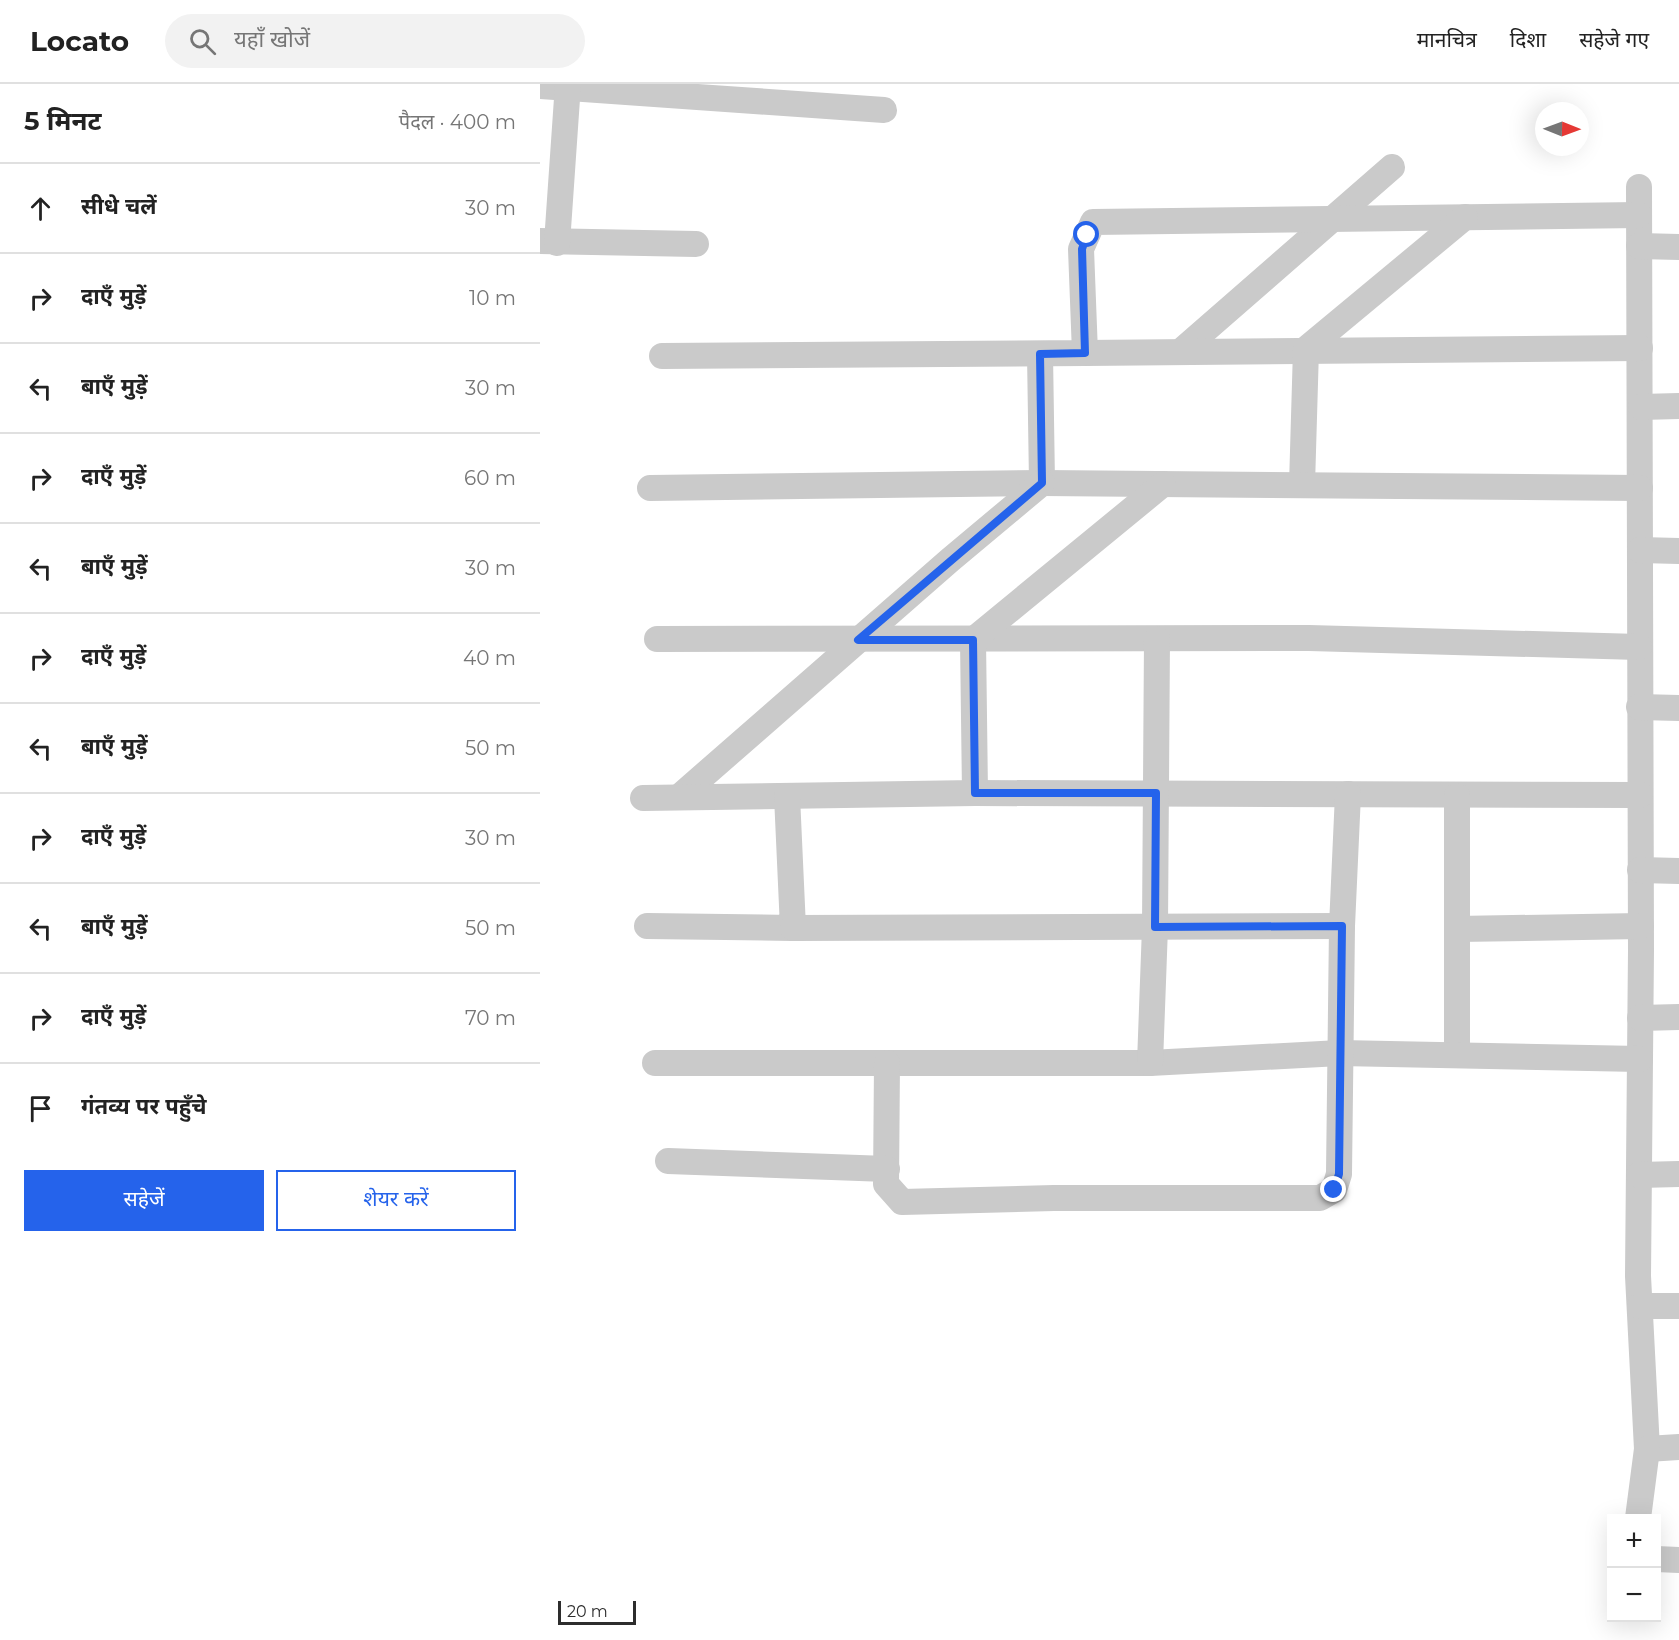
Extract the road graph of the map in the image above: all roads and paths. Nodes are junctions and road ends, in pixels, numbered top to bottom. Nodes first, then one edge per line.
1 (568, 85) edge
2 (540, 86) edge
3 (884, 110) dead end
4 (1392, 167) dead end
5 (1639, 187) dead end
6 (1639, 215) junction
7 (1465, 217) junction
8 (1330, 219) junction
9 (548, 242) edge
10 (696, 244) dead end
11 (1639, 246) junction
12 (1679, 247) edge
13 (1640, 348) junction
14 (1306, 350) junction
15 (1180, 352) junction
16 (1085, 353) junction
17 (1040, 354) junction
18 (662, 356) dead end
19 (1679, 406) edge
20 (1641, 407) junction
21 (1042, 483) junction
22 (1163, 484) junction
23 (1302, 485) junction
24 (650, 488) dead end
25 (1640, 488) junction
26 (1640, 550) junction
27 (1679, 551) edge
28 (657, 639) dead end
29 (1157, 639) junction
30 (858, 640) junction
31 (973, 640) junction
32 (1639, 646) junction
33 (1639, 707) junction
34 (1679, 708) edge
35 (975, 793) junction
36 (1156, 793) junction
37 (1348, 794) junction
38 (1640, 795) junction
39 (787, 796) junction
40 (1457, 796) junction
41 (679, 797) junction
42 (643, 798) dead end
43 (1640, 870) junction
44 (1679, 871) edge
45 (647, 926) dead end
46 (1342, 926) junction
47 (1641, 926) junction
48 (1155, 927) junction
49 (793, 928) junction
50 (1457, 929) junction
51 (1679, 1017) edge
52 (1640, 1018) junction
53 (1340, 1053) junction
54 (1457, 1055) junction
55 (1640, 1059) junction
56 (655, 1063) dead end
57 (887, 1063) junction
58 (1150, 1063) junction
59 (668, 1161) dead end
60 (887, 1169) junction
61 (1639, 1174) junction
62 (1679, 1174) edge
63 (1640, 1306) junction
64 (1679, 1306) edge
65 (1679, 1447) edge
66 (1647, 1449) junction
67 (1639, 1514) edge
68 (1661, 1559) edge
69 (1679, 1560) edge

1 - 2 street
1 - 3 street
1 - 9 street
4 - 8 street
5 - 6 street
6 - 7 street
6 - 11 street
7 - 8 street
7 - 14 street
8 - 15 street
8 - 16 street
9 - 10 street
11 - 12 street
11 - 13 street
13 - 14 street
13 - 20 street
14 - 15 street
14 - 23 street
15 - 16 street
16 - 17 street
17 - 18 street
17 - 21 street
19 - 20 street
20 - 25 street
21 - 22 street
21 - 24 street
21 - 30 street
22 - 23 street
22 - 31 street
23 - 25 street
25 - 26 street
26 - 27 street
26 - 32 street
28 - 30 street
29 - 31 street
29 - 32 street
29 - 36 street
30 - 31 street
30 - 41 street
31 - 35 street
32 - 33 street
33 - 34 street
33 - 38 street
35 - 36 street
35 - 39 street
36 - 37 street
36 - 48 street
37 - 40 street
37 - 46 street
38 - 40 street
38 - 43 street
39 - 41 street
39 - 49 street
40 - 50 street
41 - 42 street
43 - 44 street
43 - 47 street
45 - 49 street
46 - 48 street
46 - 53 street
47 - 50 street
47 - 52 street
48 - 49 street
48 - 58 street
50 - 54 street
51 - 52 street
52 - 55 street
53 - 54 street
53 - 58 street
53 - 60 street
54 - 55 street
55 - 61 street
56 - 57 street
57 - 58 street
57 - 60 street
59 - 60 street
61 - 62 street
61 - 63 street
63 - 64 street
63 - 66 street
65 - 66 street
66 - 67 street
68 - 69 street

